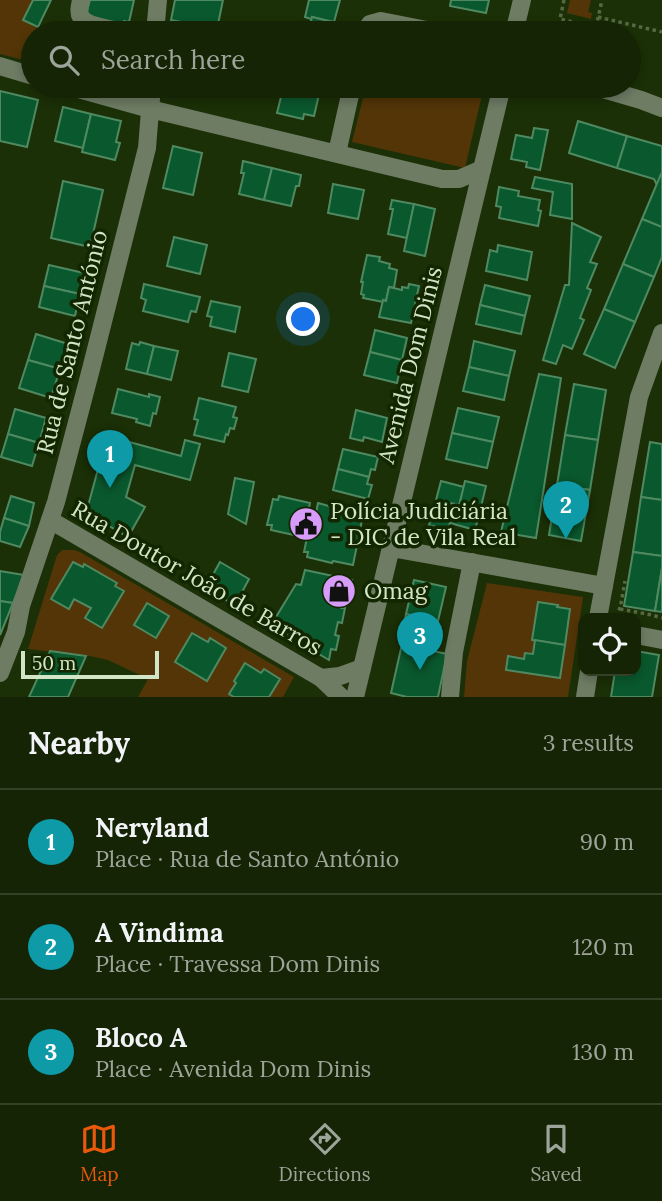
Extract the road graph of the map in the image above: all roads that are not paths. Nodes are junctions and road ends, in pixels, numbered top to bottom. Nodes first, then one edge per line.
1 (81, 0) edge
2 (158, 0) edge
3 (522, 0) edge
4 (530, 0) edge
5 (86, 21) edge
6 (156, 21) edge
7 (517, 21) edge
8 (519, 21) edge
9 (0, 66) edge
10 (21, 72) edge
11 (111, 98) edge
12 (151, 98) edge
13 (349, 98) edge
14 (499, 98) edge
15 (634, 98) edge
16 (662, 108) edge
17 (150, 109) junction
18 (337, 153) junction
19 (482, 169) junction
20 (662, 332) edge
21 (50, 520) junction
22 (391, 548) junction
23 (472, 562) junction
24 (604, 586) junction
25 (21, 606) junction
26 (599, 613) edge
27 (641, 636) edge
28 (662, 640) edge
29 (0, 650) edge
30 (362, 668) junction
31 (0, 673) edge
32 (588, 676) edge
33 (321, 678) junction
34 (341, 697) edge
35 (355, 697) edge
36 (450, 697) edge
37 (585, 697) edge

1 - 5 street
2 - 6 street
3 - 7 street
4 - 8 street
9 - 10 street
11 - 17 street
12 - 17 street, Rua de Santo António
13 - 18 street
14 - 19 street, Avenida Dom Dinis
15 - 16 street
17 - 18 street
17 - 21 street, Rua de Santo António
18 - 19 street
19 - 22 street, Avenida Dom Dinis
20 - 24 street
21 - 25 street, Rua de Santo António
21 - 33 street, Rua Doutor João de Barros
22 - 23 street
22 - 30 street, Avenida Dom Dinis
23 - 24 street
23 - 36 street
24 - 26 street
25 - 29 street, Rua de Santo António
25 - 31 street, Rua de Santo António
27 - 28 street
30 - 33 street
30 - 35 street, Avenida Dom Dinis
32 - 37 street
33 - 34 street, Rua Doutor João de Barros

